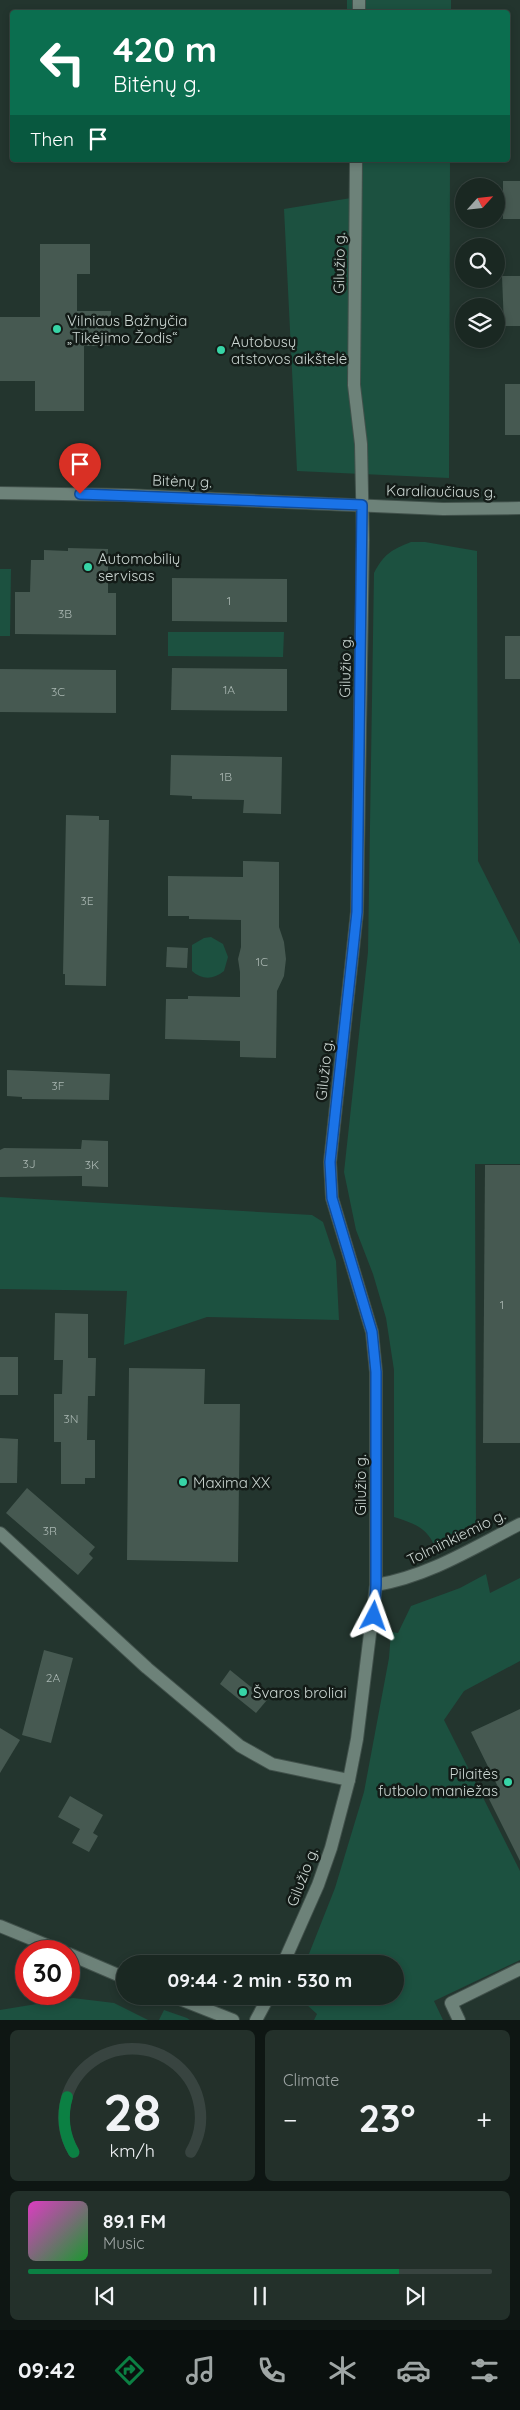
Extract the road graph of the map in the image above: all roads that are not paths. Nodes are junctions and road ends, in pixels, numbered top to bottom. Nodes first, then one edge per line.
1 (356, 162) edge
2 (0, 493) edge
3 (362, 505) junction
4 (520, 508) edge
5 (520, 1524) edge
6 (0, 1533) edge
7 (376, 1585) junction
8 (349, 1780) junction
9 (0, 1926) edge
10 (34, 1940) edge
11 (287, 1955) edge
12 (80, 1959) edge
13 (520, 1969) edge
14 (116, 1974) edge
15 (195, 2005) edge
16 (264, 2005) edge
17 (233, 2020) edge
18 (256, 2020) edge
19 (460, 2020) edge

1 - 3 street, Gilužio g.
2 - 3 street, Bitėnų g.
3 - 4 street, Karaliaučiaus g.
3 - 7 street, Gilužio g.
5 - 7 street, Tolminkiemio g.
6 - 8 street
7 - 8 street, Gilužio g.
8 - 11 street, Gilužio g.
9 - 10 street
12 - 14 street
13 - 19 street
15 - 17 street
16 - 18 street

